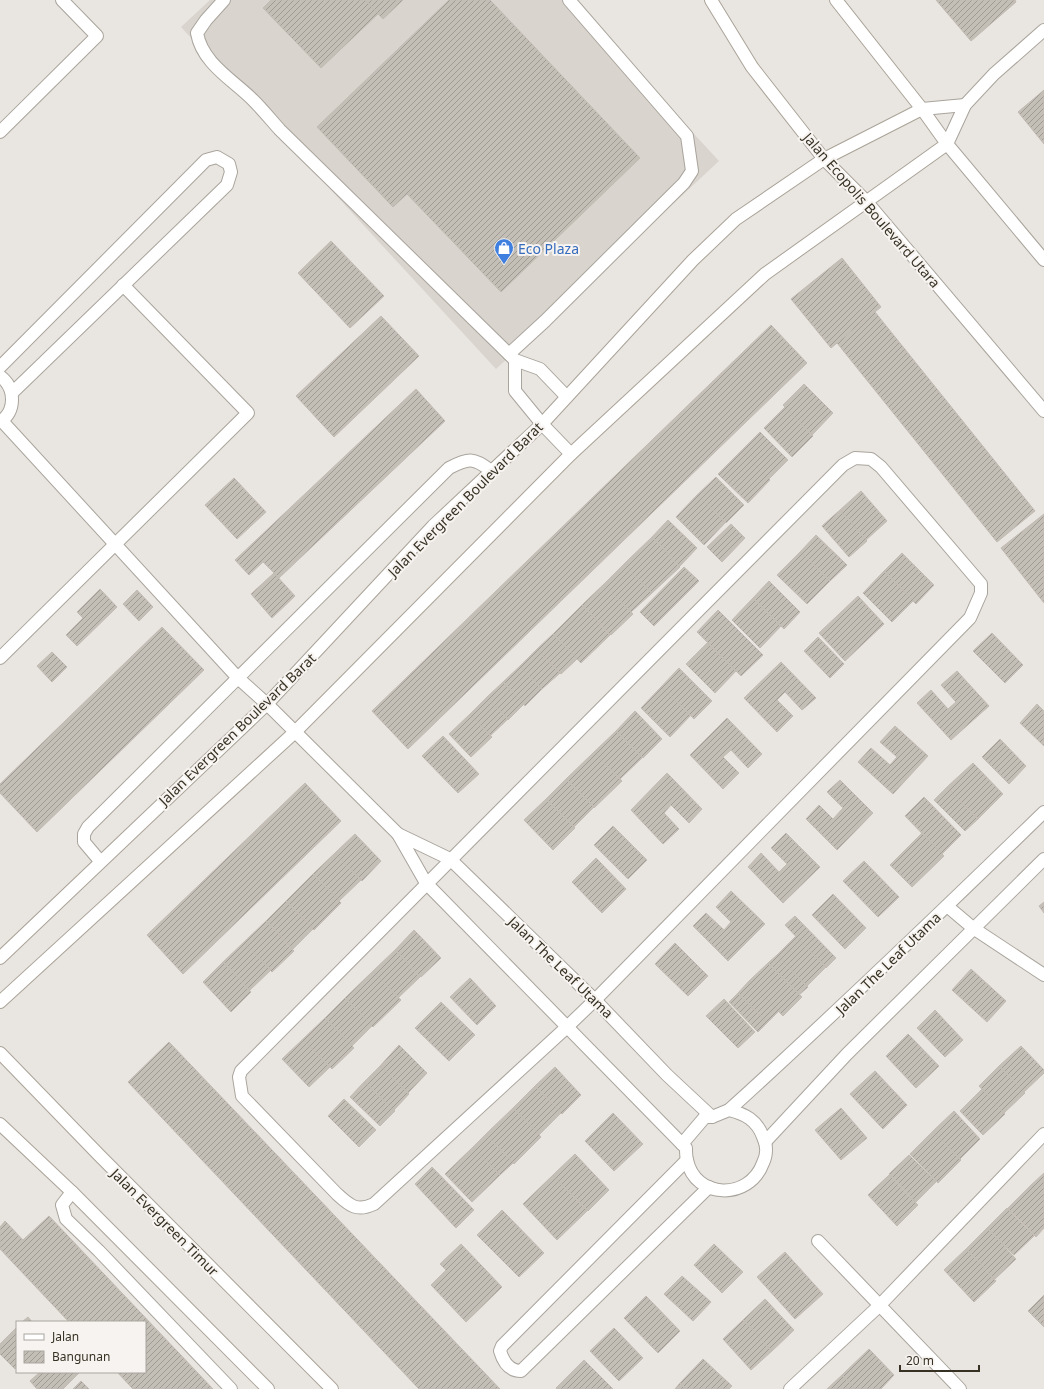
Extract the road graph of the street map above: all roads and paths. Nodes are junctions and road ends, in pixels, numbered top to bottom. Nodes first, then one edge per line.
1 (62, 0) edge
2 (224, 0) edge
3 (569, 0) edge
4 (711, 0) edge
5 (836, 0) edge
6 (1044, 30) edge
7 (965, 105) junction
8 (922, 109) junction
9 (0, 132) edge
10 (946, 144) junction
11 (824, 159) junction
12 (866, 201) junction
13 (1044, 260) edge
14 (123, 285) junction
15 (512, 357) junction
16 (0, 367) edge
17 (0, 376) edge
18 (12, 393) junction
19 (566, 396) junction
20 (1044, 411) edge
21 (1, 422) edge
22 (542, 424) junction
23 (571, 454) junction
24 (491, 471) junction
25 (115, 544) junction
26 (0, 658) edge
27 (238, 678) junction
28 (267, 704) junction
29 (295, 732) junction
30 (1044, 812) edge
31 (398, 834) junction
32 (450, 859) junction
33 (1044, 859) edge
34 (100, 861) junction
35 (426, 883) junction
36 (947, 906) junction
37 (973, 928) junction
38 (0, 958) edge
39 (1044, 975) edge
40 (595, 1000) junction
41 (0, 1002) edge
42 (567, 1027) junction
43 (0, 1053) edge
44 (729, 1110) junction
45 (712, 1117) junction
46 (0, 1124) edge
47 (1044, 1134) edge
48 (765, 1142) junction
49 (682, 1144) junction
50 (687, 1160) junction
51 (710, 1188) junction
52 (72, 1192) junction
53 (818, 1241) dead end
54 (880, 1306) junction
55 (231, 1389) edge
56 (268, 1389) edge
57 (332, 1389) edge
58 (790, 1389) edge
59 (960, 1389) edge

1 - 9 street
2 - 15 street
3 - 15 street
4 - 11 street, Jalan Ecopolis Boulevard Utara
5 - 8 street
6 - 7 street
7 - 8 street
7 - 10 street
8 - 10 street
8 - 11 street, Jalan Evergreen Boulevard Barat
10 - 12 street
10 - 13 street
11 - 12 street, Jalan Ecopolis Boulevard Utara
11 - 19 street, Jalan Evergreen Boulevard Barat
12 - 20 street, Jalan Ecopolis Boulevard Utara
12 - 23 street
14 - 16 street
14 - 18 street
14 - 25 street
15 - 19 street
15 - 22 street
17 - 18 street
18 - 21 street
19 - 22 street, Jalan Evergreen Boulevard Barat
21 - 25 street, Jalan The Leaf Utama
22 - 23 street
22 - 24 street, Jalan Evergreen Boulevard Barat
23 - 29 street
24 - 27 street
24 - 28 street, Jalan Evergreen Boulevard Barat
25 - 26 street
25 - 27 street, Jalan The Leaf Utama
27 - 28 street, Jalan The Leaf Utama
27 - 34 street
28 - 29 street, Jalan The Leaf Utama
28 - 34 street, Jalan Evergreen Boulevard Barat
29 - 31 street, Jalan The Leaf Utama
29 - 41 street
30 - 36 street, Jalan The Leaf Utama
31 - 32 street, Jalan The Leaf Utama
31 - 35 street, Jalan The Leaf Utama
32 - 35 street
32 - 40 street, Jalan The Leaf Utama
32 - 40 street
33 - 37 street
34 - 38 street, Jalan Evergreen Boulevard Barat
35 - 42 street, Jalan The Leaf Utama
35 - 42 street
36 - 37 street
36 - 44 street, Jalan The Leaf Utama
37 - 39 street
37 - 48 street
40 - 42 street
40 - 45 street, Jalan The Leaf Utama
42 - 49 street, Jalan The Leaf Utama
43 - 57 street, Jalan Evergreen Timur
44 - 45 street
44 - 48 street
45 - 49 street
46 - 52 street
47 - 54 street
48 - 51 street
49 - 50 street
50 - 51 street
50 - 51 street
52 - 55 street
52 - 56 street
53 - 54 street
54 - 58 street
54 - 59 street

